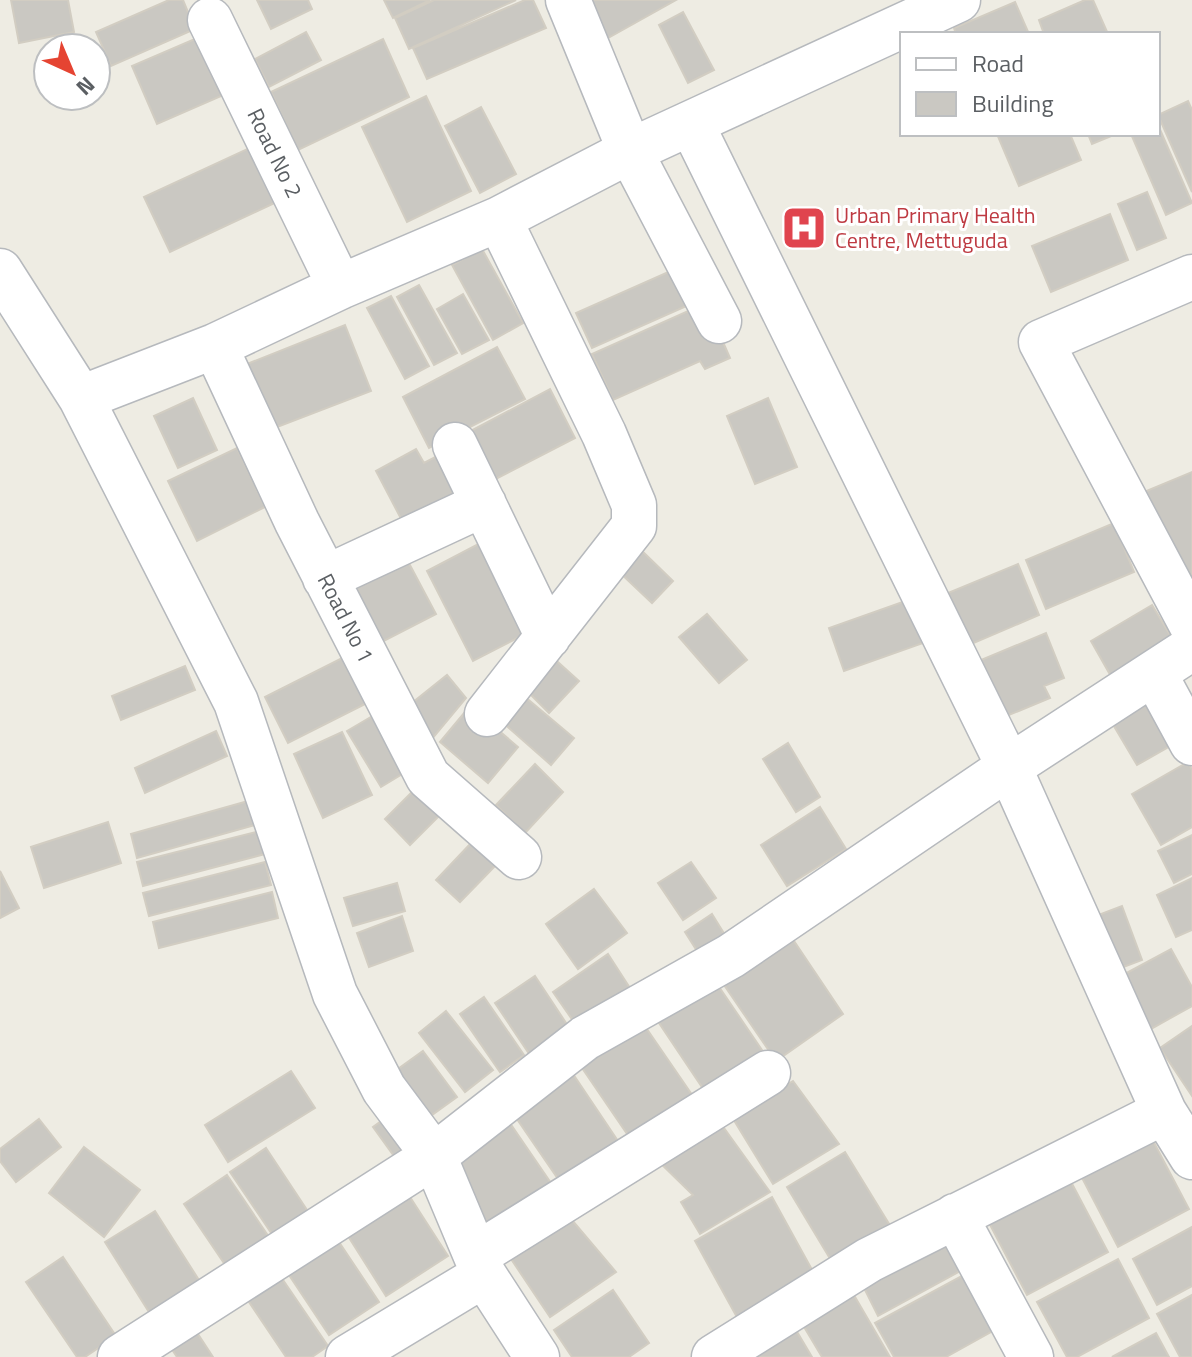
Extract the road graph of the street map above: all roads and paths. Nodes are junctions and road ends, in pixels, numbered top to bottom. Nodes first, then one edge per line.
1 (568, 0) edge
2 (958, 0) edge
3 (210, 20) dead end
4 (692, 125) junction
5 (630, 151) junction
6 (499, 219) junction
7 (0, 271) edge
8 (1192, 277) edge
9 (340, 287) junction
10 (719, 321) dead end
11 (215, 346) junction
12 (81, 398) junction
13 (455, 445) dead end
14 (484, 504) junction
15 (325, 578) junction
16 (1192, 626) edge
17 (548, 637) junction
18 (1192, 648) edge
19 (1154, 673) junction
20 (487, 714) dead end
21 (1192, 743) edge
22 (1009, 767) junction
23 (519, 857) dead end
24 (768, 1073) dead end
25 (1164, 1112) junction
26 (434, 1156) junction
27 (1192, 1157) edge
28 (955, 1216) junction
29 (480, 1265) junction
30 (120, 1357) edge
31 (348, 1357) edge
32 (537, 1357) edge
33 (714, 1357) edge
34 (1031, 1357) edge

1 - 5 street
2 - 4 street
3 - 9 street, Road No 2
4 - 5 street
4 - 22 street
5 - 6 street
5 - 10 street
6 - 9 street
6 - 17 street
7 - 12 street
8 - 16 street
9 - 11 street
11 - 12 street
11 - 15 street, Road No 1
12 - 26 street
13 - 14 street
14 - 15 street
14 - 17 street
15 - 23 street, Road No 1
17 - 20 street
18 - 19 street
19 - 21 street
19 - 22 street
22 - 25 street
22 - 26 street
24 - 29 street
25 - 27 street
25 - 28 street
26 - 29 street
26 - 30 street
28 - 33 street
28 - 34 street
29 - 31 street
29 - 32 street

